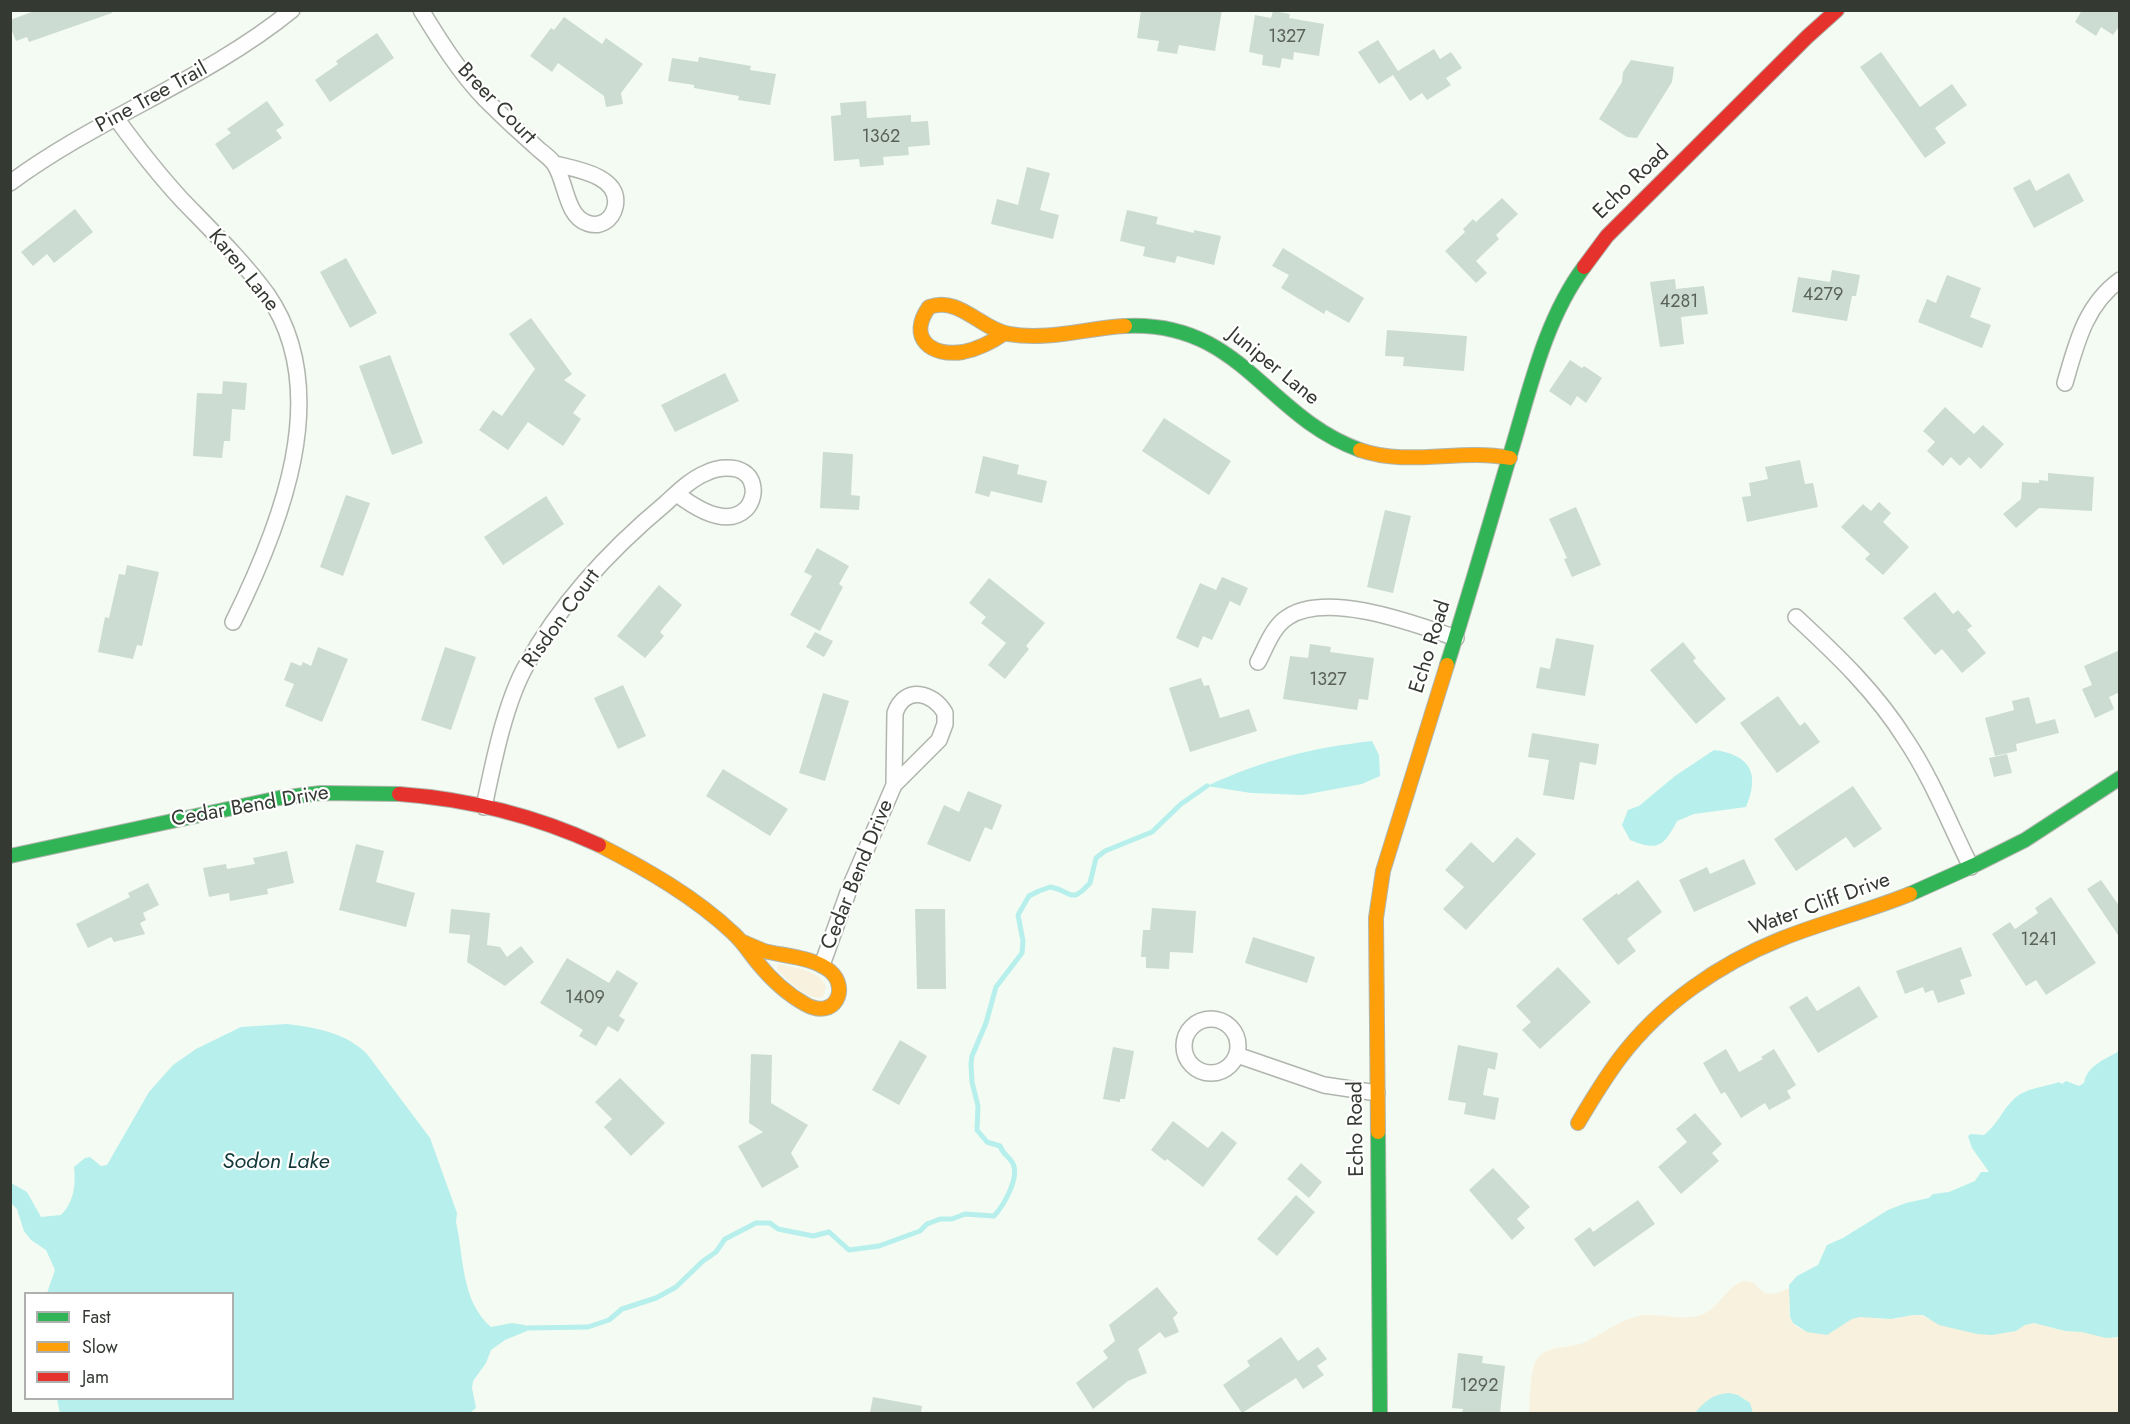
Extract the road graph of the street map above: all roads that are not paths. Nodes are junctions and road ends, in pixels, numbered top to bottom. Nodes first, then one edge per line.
1 (292, 10) edge
2 (421, 10) edge
3 (1837, 10) edge
4 (116, 118) junction
5 (555, 164) dead end
6 (10, 183) edge
7 (2120, 280) edge
8 (1005, 333) junction
9 (2064, 383) dead end
10 (1510, 458) junction
11 (676, 494) junction
12 (1796, 617) dead end
13 (233, 622) dead end
14 (1456, 638) junction
15 (1258, 662) dead end
16 (2120, 778) edge
17 (894, 785) junction
18 (484, 807) junction
19 (10, 856) edge
20 (1971, 867) junction
21 (742, 942) junction
22 (822, 965) junction
23 (1237, 1055) dead end
24 (1377, 1093) junction
25 (1578, 1123) dead end
26 (1380, 1413) edge

1 - 4 street, Pine Tree Trail
2 - 5 street, Breer Court
3 - 10 street, Echo Road
4 - 6 street, Pine Tree Trail
4 - 13 street, Karen Lane
7 - 9 street
8 - 8 street, Juniper Lane
8 - 10 street, Juniper Lane
10 - 14 street, Echo Road
11 - 11 street, Risdon Court
11 - 18 street, Risdon Court
12 - 20 street
14 - 15 street
14 - 24 street, Echo Road
16 - 20 street, Water Cliff Drive
17 - 17 street, Cedar Bend Drive
17 - 22 street, Cedar Bend Drive
18 - 19 street, Cedar Bend Drive
18 - 21 street, Cedar Bend Drive
20 - 25 street, Water Cliff Drive
21 - 22 street, Cedar Bend Drive
21 - 22 street, Cedar Bend Drive
23 - 24 street
24 - 26 street, Echo Road

